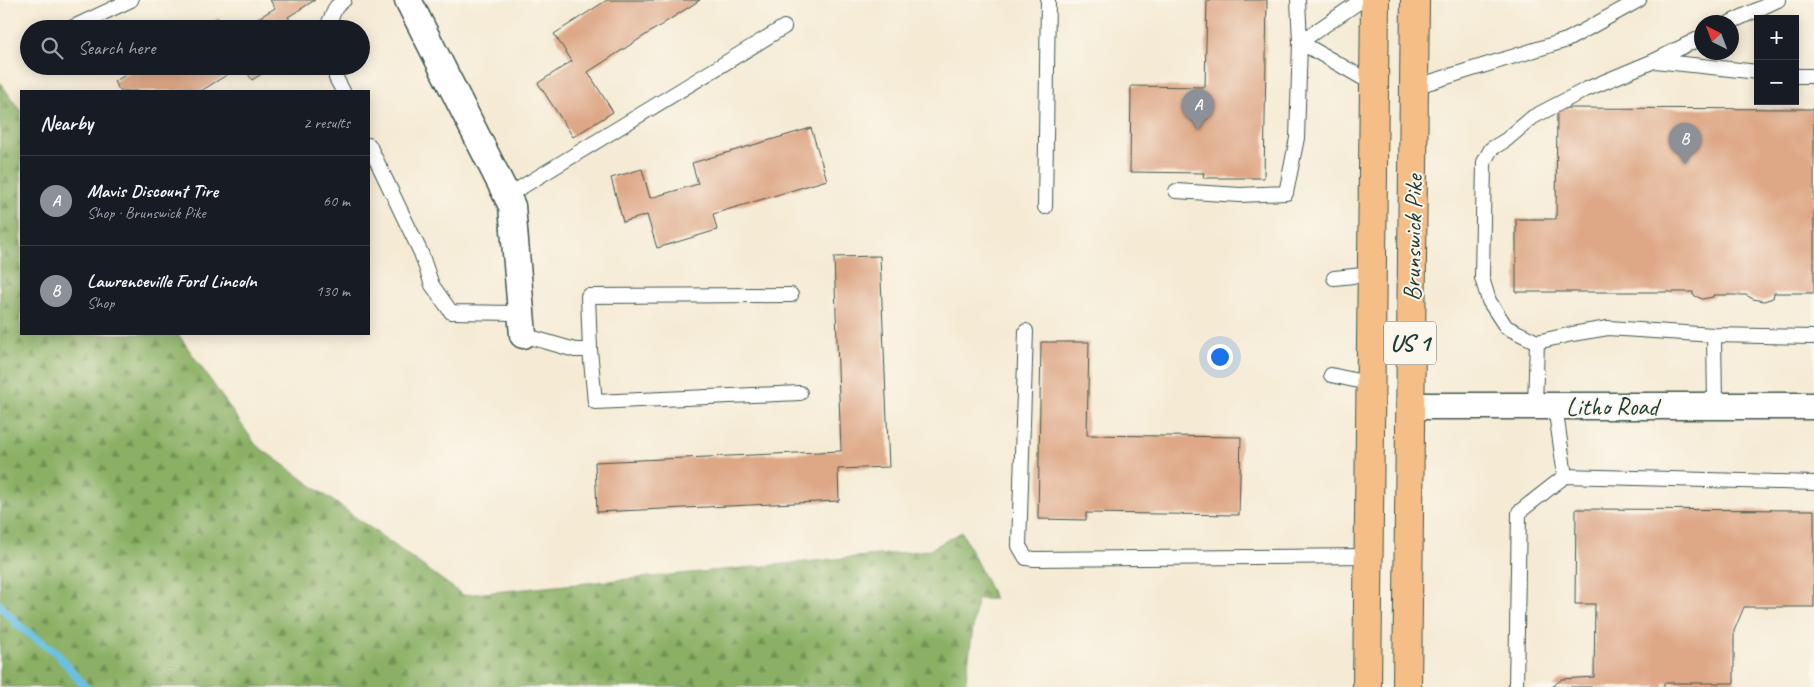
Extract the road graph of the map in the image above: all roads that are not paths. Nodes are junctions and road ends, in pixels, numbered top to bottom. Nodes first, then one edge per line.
1 (131, 0) edge
2 (344, 0) edge
3 (408, 0) edge
4 (1048, 0) edge
5 (1298, 0) edge
6 (1362, 0) edge
7 (1375, 0) edge
8 (1416, 0) edge
9 (1640, 0) edge
10 (1778, 0) edge
11 (1739, 19) edge
12 (88, 20) edge
13 (330, 20) edge
14 (784, 27) dead end
15 (1694, 41) edge
16 (1300, 42) junction
17 (1654, 61) junction
18 (1754, 72) edge
19 (336, 75) edge
20 (1799, 76) edge
21 (1814, 76) edge
22 (1375, 85) junction
23 (1414, 87) junction
24 (343, 90) edge
25 (370, 147) edge
26 (1176, 191) dead end
27 (507, 196) junction
28 (1045, 207) dead end
29 (1373, 274) junction
30 (1334, 278) dead end
31 (792, 295) dead end
32 (522, 324) junction
33 (1026, 331) dead end
34 (1714, 335) junction
35 (1814, 337) edge
36 (1538, 342) junction
37 (590, 350) junction
38 (1331, 375) dead end
39 (1372, 384) junction
40 (800, 393) dead end
41 (1410, 406) junction
42 (1545, 406) junction
43 (1715, 406) junction
44 (1814, 406) edge
45 (1565, 476) junction
46 (1814, 483) edge
47 (1369, 556) junction
48 (1367, 687) edge
49 (1407, 687) edge
50 (1516, 687) edge

1 - 12 lane
2 - 13 lane
3 - 27 street
4 - 28 lane
5 - 16 lane
6 - 16 lane
7 - 22 highway, Brunswick Pike / US 1
8 - 23 highway, Brunswick Pike / US 1
9 - 23 lane
10 - 11 lane
14 - 27 lane
15 - 17 lane
16 - 22 lane
16 - 26 lane
17 - 18 lane
17 - 36 lane
19 - 24 lane
20 - 21 lane
22 - 29 highway, Brunswick Pike / US 1
23 - 41 highway, Brunswick Pike / US 1
25 - 32 lane
27 - 32 street
29 - 30 lane
29 - 39 highway, Brunswick Pike / US 1
31 - 37 lane
32 - 37 lane
33 - 47 lane
34 - 35 lane
34 - 36 lane
34 - 43 lane
36 - 42 lane
37 - 40 lane
38 - 39 lane
39 - 47 highway, Brunswick Pike / US 1
41 - 42 street, Litho Road
41 - 49 highway, Brunswick Pike / US 1
42 - 43 street, Litho Road
42 - 45 lane
43 - 44 street, Litho Road
45 - 46 lane
45 - 50 lane
47 - 48 highway, Brunswick Pike / US 1

